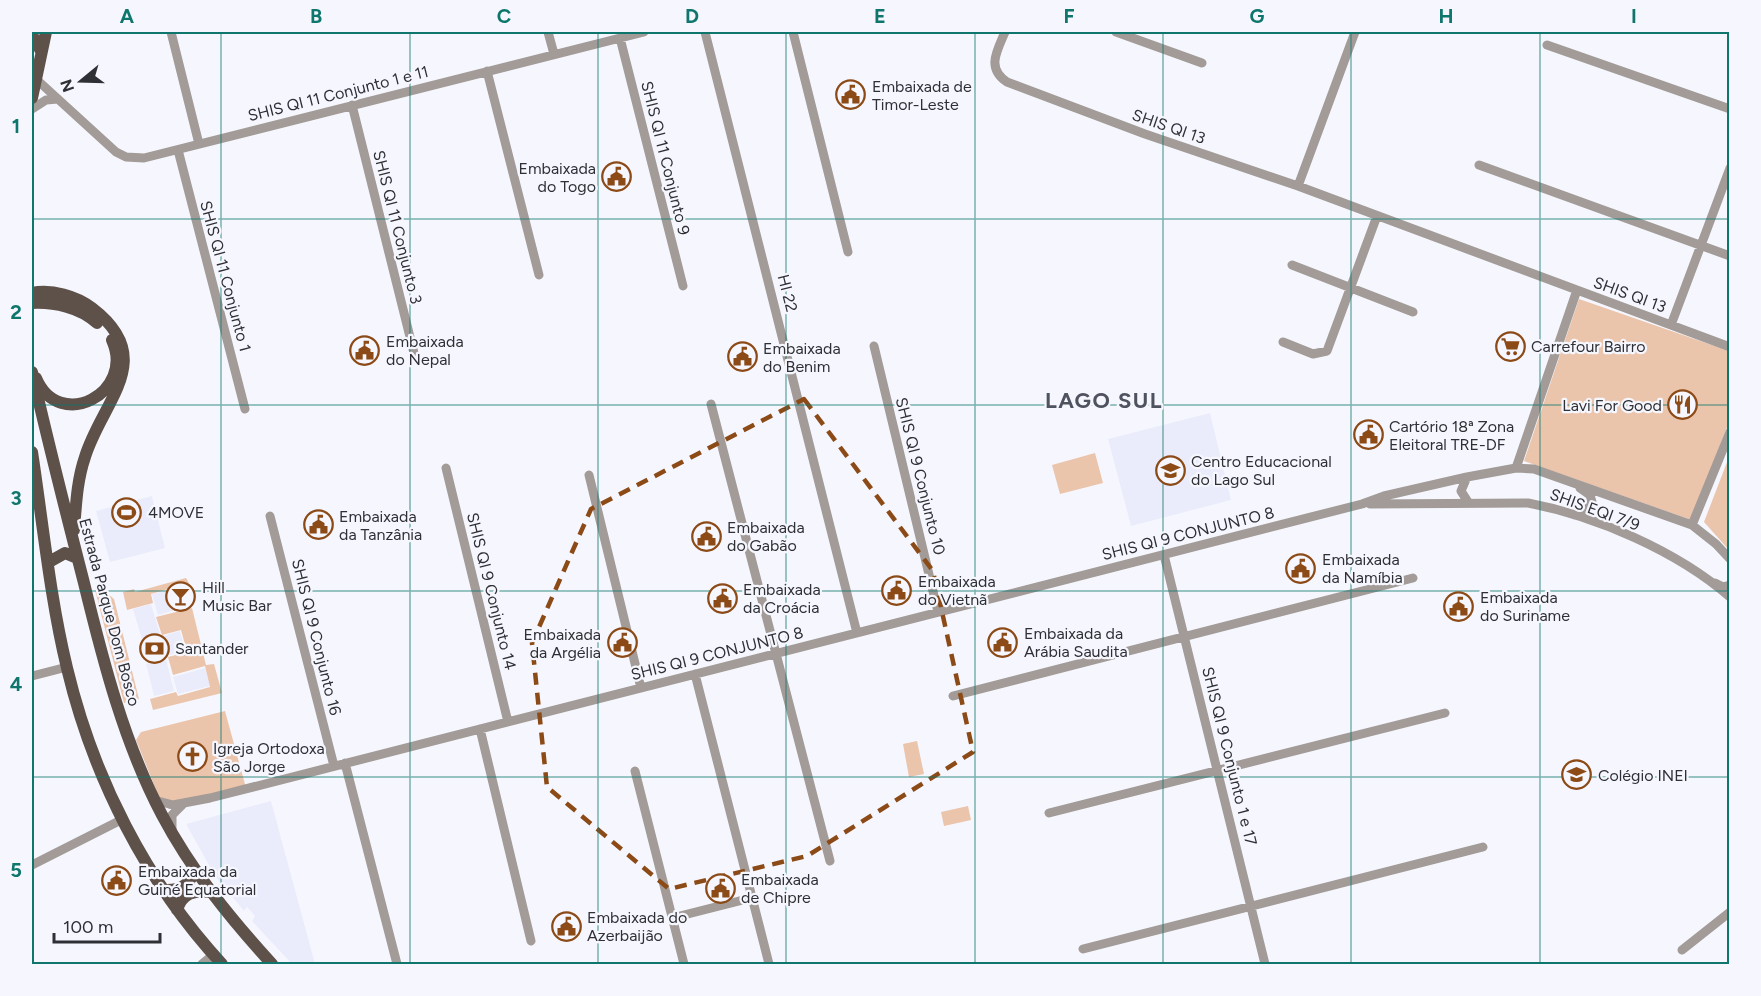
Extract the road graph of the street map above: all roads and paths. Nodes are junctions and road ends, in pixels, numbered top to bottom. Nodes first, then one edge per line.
1 (46, 32) edge
2 (171, 32) edge
3 (548, 32) edge
4 (644, 32) edge
5 (705, 32) edge
6 (793, 32) edge
7 (1005, 32) edge
8 (1116, 32) edge
9 (1355, 32) edge
10 (32, 35) edge
11 (620, 38) junction
12 (1547, 45) dead end
13 (41, 51) junction
14 (554, 54) junction
15 (1202, 63) dead end
16 (487, 71) junction
17 (36, 78) junction
18 (32, 98) edge
19 (58, 99) junction
20 (352, 105) junction
21 (32, 109) edge
22 (1730, 109) edge
23 (199, 144) junction
24 (178, 150) junction
25 (1479, 165) dead end
26 (1730, 168) edge
27 (1298, 186) junction
28 (1377, 216) junction
29 (1701, 245) junction
30 (848, 252) dead end
31 (1730, 256) edge
32 (1292, 265) dead end
33 (539, 275) dead end
34 (683, 286) dead end
35 (1352, 287) junction
36 (1577, 290) junction
37 (32, 293) edge
38 (32, 303) edge
39 (1413, 312) dead end
40 (1671, 325) junction
41 (1283, 342) dead end
42 (874, 346) dead end
43 (1730, 347) edge
44 (415, 357) dead end
45 (32, 367) edge
46 (32, 372) edge
47 (711, 404) dead end
48 (245, 409) dead end
49 (1730, 432) edge
50 (32, 452) edge
51 (446, 468) dead end
52 (1516, 468) junction
53 (589, 475) dead end
54 (1467, 477) junction
55 (1564, 478) junction
56 (34, 485) edge
57 (1468, 502) junction
58 (1362, 504) junction
59 (1575, 515) junction
60 (270, 516) dead end
61 (1692, 525) junction
62 (73, 540) junction
63 (1164, 555) junction
64 (77, 558) junction
65 (1730, 559) edge
66 (49, 562) junction
67 (1413, 578) dead end
68 (1713, 582) junction
69 (1730, 585) edge
70 (1730, 597) edge
71 (938, 612) junction
72 (856, 633) junction
73 (1185, 637) junction
74 (776, 654) junction
75 (67, 667) junction
76 (695, 674) junction
77 (32, 676) edge
78 (641, 688) junction
79 (953, 696) dead end
80 (1445, 713) dead end
81 (508, 722) junction
82 (480, 729) junction
83 (345, 763) junction
84 (334, 766) junction
85 (635, 771) dead end
86 (1218, 771) junction
87 (154, 800) junction
88 (184, 804) junction
89 (1049, 813) dead end
90 (121, 820) junction
91 (173, 836) junction
92 (1484, 848) dead end
93 (830, 861) dead end
94 (32, 865) edge
95 (194, 868) junction
96 (164, 890) junction
97 (210, 892) junction
98 (751, 898) junction
99 (1251, 905) junction
100 (177, 910) junction
101 (1730, 912) edge
102 (672, 918) junction
103 (531, 941) dead end
104 (1083, 949) dead end
105 (1682, 950) dead end
106 (217, 960) edge
107 (202, 964) edge
108 (272, 964) edge
109 (397, 964) edge
110 (684, 964) edge
111 (769, 964) edge
112 (1266, 964) edge

1 - 13 main road
2 - 23 street
3 - 14 street
4 - 11 street, SHIS QI 11 Conjunto 1 e 11
5 - 72 street, HI 22
6 - 30 street
7 - 27 street, SHIS QI 13
8 - 15 street
9 - 27 street
10 - 13 main road
11 - 14 street, SHIS QI 11 Conjunto 1 e 11
11 - 34 street, SHIS QI 11 Conjunto 9
12 - 22 street
13 - 17 main road
14 - 16 street, SHIS QI 11 Conjunto 1 e 11
16 - 20 street, SHIS QI 11 Conjunto 1 e 11
16 - 33 street
17 - 18 main road
17 - 19 street, SHIS QI 11 Conjunto 1 e 11
19 - 21 street
19 - 24 street, SHIS QI 11 Conjunto 1 e 11
20 - 23 street, SHIS QI 11 Conjunto 1 e 11
20 - 44 street, SHIS QI 11 Conjunto 3
23 - 24 street, SHIS QI 11 Conjunto 1 e 11
24 - 48 street, SHIS QI 11 Conjunto 1
25 - 29 street
26 - 29 street, SHIS QI 13
27 - 28 street, SHIS QI 13
28 - 35 street
28 - 36 street, SHIS QI 13
29 - 31 street
29 - 40 street, SHIS QI 13
32 - 35 street
35 - 39 street
35 - 41 street
36 - 40 street, SHIS QI 13
36 - 52 street
37 - 62 main road
38 - 45 main road
40 - 43 street, SHIS QI 13
42 - 71 street, SHIS QI 9 Conjunto 10
46 - 62 main road, Estrada Parque Dom Bosco
47 - 74 street
49 - 61 street
50 - 56 main road
51 - 81 street, SHIS QI 9 Conjunto 14
52 - 54 street
52 - 55 street
53 - 78 street
54 - 57 street
54 - 58 street
55 - 59 street
55 - 61 street
56 - 66 main road
57 - 58 street, SHIS EQI 7/9
57 - 59 street, SHIS EQI 7/9
58 - 63 street, SHIS QI 9 CONJUNTO 8
59 - 68 street, SHIS EQI 7/9
60 - 84 street, SHIS QI 9 Conjunto 16
61 - 65 street
62 - 64 main road, Estrada Parque Dom Bosco
63 - 71 street, SHIS QI 9 CONJUNTO 8
63 - 73 street, SHIS QI 9 Conjunto 1 e 17
64 - 66 main road
64 - 87 main road, Estrada Parque Dom Bosco
66 - 75 main road
67 - 73 street
68 - 69 street
68 - 70 street, SHIS EQI 7/9
71 - 72 street, SHIS QI 9 CONJUNTO 8
72 - 74 street, SHIS QI 9 CONJUNTO 8
73 - 79 street
73 - 86 street, SHIS QI 9 Conjunto 1 e 17
74 - 76 street, SHIS QI 9 CONJUNTO 8
74 - 93 street
75 - 77 street
75 - 90 main road
76 - 78 street, SHIS QI 9 CONJUNTO 8
76 - 98 street
78 - 81 street, SHIS QI 9 CONJUNTO 8
80 - 86 street
81 - 82 street, SHIS QI 9 CONJUNTO 8
82 - 83 street, SHIS QI 9 CONJUNTO 8
82 - 103 street
83 - 84 street, SHIS QI 9 CONJUNTO 8
83 - 109 street
84 - 88 street, SHIS QI 9 CONJUNTO 8
85 - 102 street
86 - 89 street
86 - 99 street, SHIS QI 9 Conjunto 1 e 17
87 - 88 street
87 - 91 main road, Estrada Parque Dom Bosco
88 - 91 street
90 - 94 street
90 - 96 main road
91 - 95 main road, Estrada Parque Dom Bosco
92 - 99 street
95 - 96 main road
95 - 97 main road, Estrada Parque Dom Bosco
96 - 100 main road
97 - 100 main road
97 - 108 main road, Estrada Parque Dom Bosco
98 - 102 street
98 - 111 street
99 - 104 street
99 - 112 street, SHIS QI 9 Conjunto 1 e 17
100 - 106 main road
101 - 105 street
102 - 110 street
106 - 107 street

